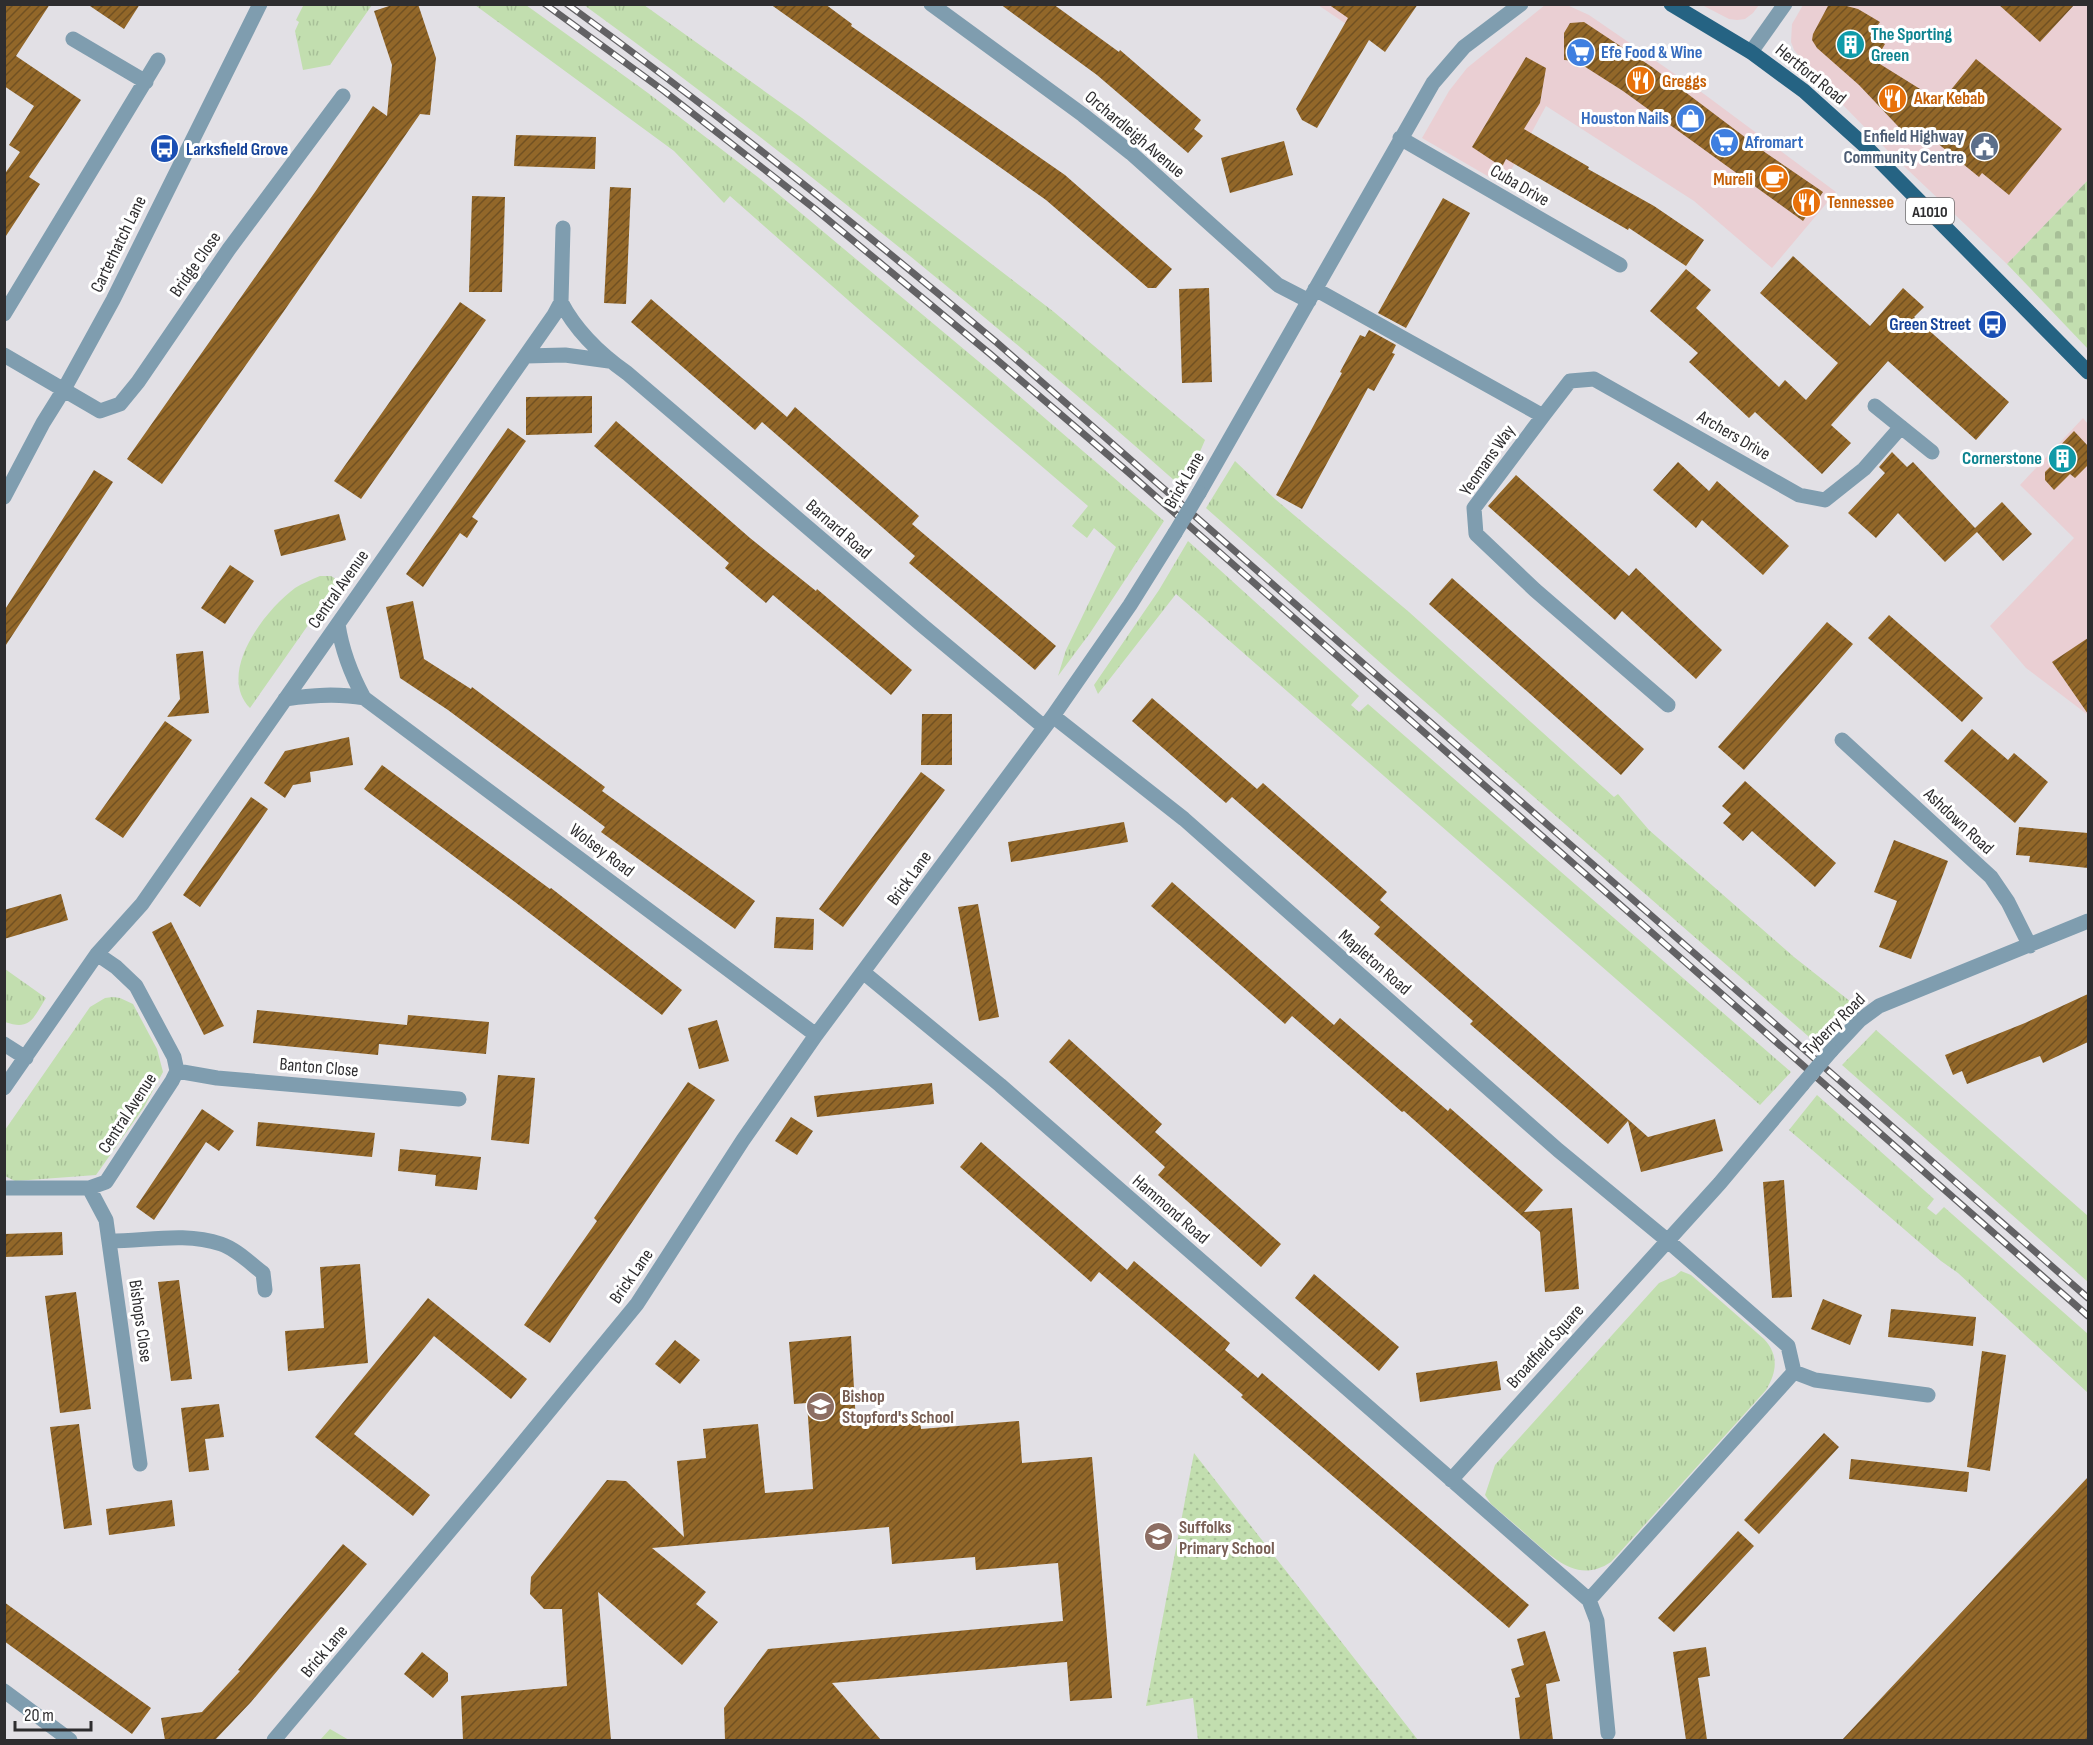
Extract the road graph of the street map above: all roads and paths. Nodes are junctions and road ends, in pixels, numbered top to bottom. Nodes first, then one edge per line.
1 (260, 4) edge
2 (931, 4) edge
3 (1521, 4) edge
4 (1671, 4) edge
5 (1785, 4) edge
6 (73, 39) dead end
7 (1751, 52) junction
8 (158, 60) dead end
9 (146, 82) junction
10 (343, 96) dead end
11 (1400, 138) junction
12 (563, 228) dead end
13 (1620, 265) dead end
14 (1312, 295) junction
15 (561, 302) junction
16 (4, 315) edge
17 (4, 355) edge
18 (526, 356) junction
19 (609, 361) junction
20 (2088, 372) edge
21 (63, 391) junction
22 (1875, 406) dead end
23 (1543, 416) junction
24 (1901, 427) junction
25 (1932, 452) dead end
26 (4, 497) edge
27 (338, 624) junction
28 (364, 698) junction
29 (285, 699) junction
30 (1668, 705) dead end
31 (1048, 722) junction
32 (1842, 740) dead end
33 (2088, 921) edge
34 (2030, 946) junction
35 (97, 954) junction
36 (862, 972) junction
37 (816, 1035) junction
38 (4, 1044) edge
39 (26, 1058) junction
40 (177, 1071) junction
41 (4, 1088) edge
42 (459, 1099) dead end
43 (4, 1188) edge
44 (89, 1188) junction
45 (110, 1241) junction
46 (1668, 1241) junction
47 (265, 1290) dead end
48 (1794, 1372) junction
49 (1928, 1395) dead end
50 (140, 1464) dead end
51 (1451, 1480) junction
52 (1589, 1600) junction
53 (4, 1691) edge
54 (1608, 1733) dead end
55 (70, 1740) edge
56 (274, 1740) edge

1 - 21 street, Carterhatch Lane
2 - 14 street, Orchardleigh Avenue
3 - 11 street, Brick Lane
4 - 7 main road, Hertford Road / A1010
5 - 7 street
6 - 9 street
7 - 20 main road, Hertford Road / A1010
8 - 9 street
9 - 16 street
10 - 21 street, Bridge Close
11 - 13 street, Cuba Drive
11 - 14 street, Brick Lane
12 - 15 street, Central Avenue
14 - 23 street, Yeomans Way
14 - 31 street, Brick Lane, bridge
15 - 18 street, Central Avenue
15 - 19 street, Barnard Road
17 - 21 street
18 - 19 street, Barnard Road
18 - 27 street, Central Avenue
19 - 31 street, Barnard Road
21 - 26 street, Carterhatch Lane
22 - 24 street
23 - 24 street, Archers Drive
23 - 30 street, Yeomans Way
24 - 25 street
27 - 28 street, Wolsey Road
27 - 29 street, Central Avenue
28 - 29 street, Wolsey Road
28 - 37 street, Wolsey Road
29 - 35 street, Central Avenue
31 - 36 street, Brick Lane
31 - 46 street, Mapleton Road
32 - 34 street, Ashdown Road
33 - 34 street, Tyberry Road
34 - 46 street, Tyberry Road, bridge
35 - 39 street, Central Avenue
35 - 40 street, Central Avenue
36 - 37 street, Brick Lane
36 - 51 street, Hammond Road
37 - 56 street, Brick Lane
38 - 39 street
39 - 41 street, Central Avenue
40 - 42 street, Banton Close
40 - 44 street, Central Avenue
43 - 44 street
44 - 45 street, Bishops Close
45 - 47 street
45 - 50 street, Bishops Close
46 - 48 street
46 - 51 street, Broadfield Square
48 - 49 street
48 - 52 street
51 - 52 street
52 - 54 street
53 - 55 street

